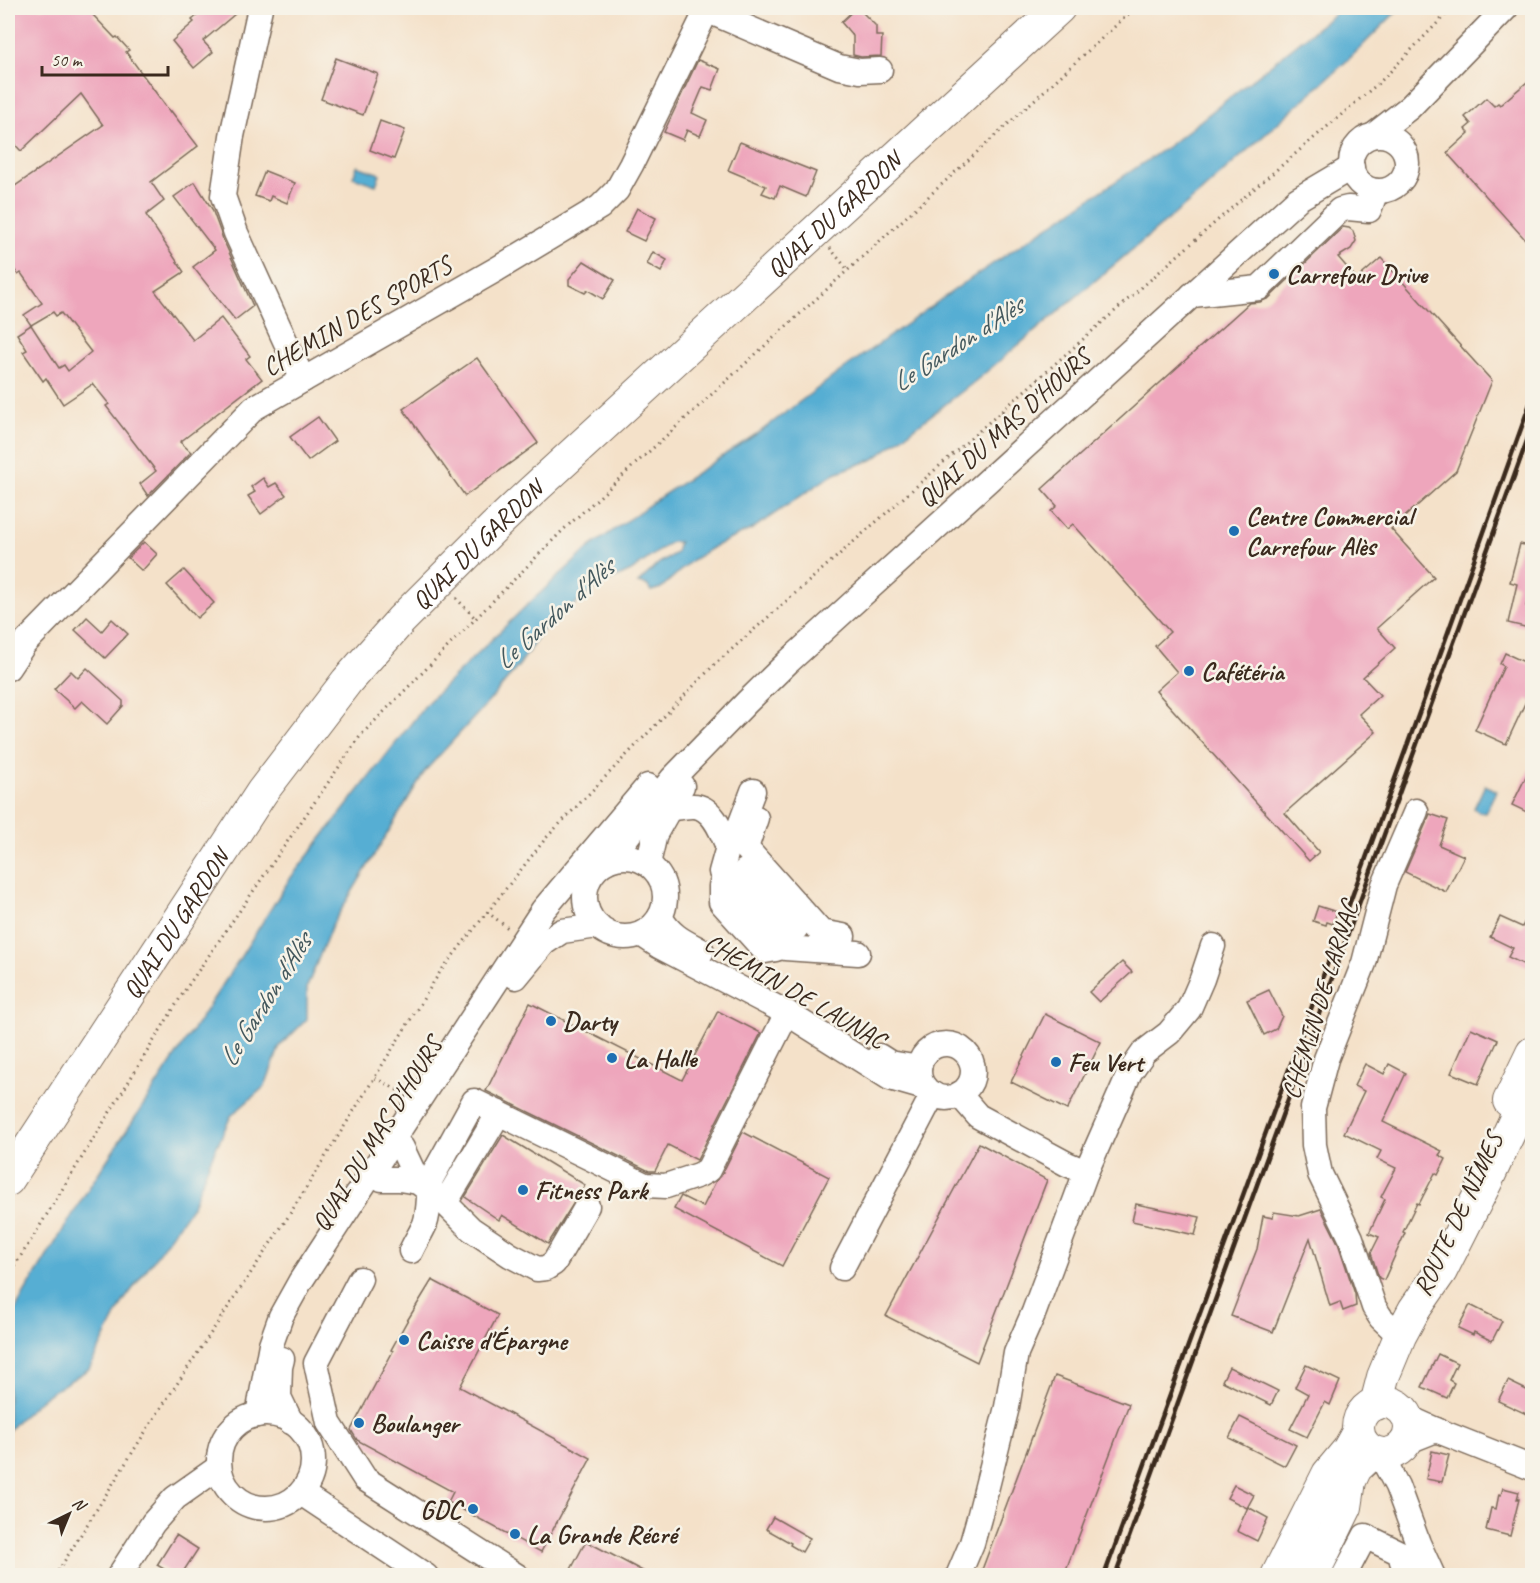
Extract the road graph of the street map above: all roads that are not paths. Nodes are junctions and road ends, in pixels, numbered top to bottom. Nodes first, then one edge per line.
1 (260, 8) edge
2 (1059, 8) edge
3 (1506, 8) edge
4 (707, 9) edge
5 (880, 70) dead end
6 (1410, 107) junction
7 (1374, 135) junction
8 (1403, 148) junction
9 (1352, 167) junction
10 (1376, 191) junction
11 (1192, 295) junction
12 (303, 380) junction
13 (8, 668) edge
14 (705, 744) junction
15 (753, 790) dead end
16 (668, 809) junction
17 (1416, 811) dead end
18 (756, 815) dead end
19 (741, 856) junction
20 (609, 860) junction
21 (648, 864) junction
22 (590, 877) junction
23 (660, 916) junction
24 (598, 926) junction
25 (640, 934) junction
26 (1213, 946) dead end
27 (518, 948) junction
28 (787, 1013) junction
29 (1533, 1053) edge
30 (926, 1083) junction
31 (1533, 1084) edge
32 (959, 1094) junction
33 (402, 1148) junction
34 (1086, 1172) junction
35 (382, 1179) junction
36 (8, 1180) edge
37 (431, 1192) junction
38 (587, 1206) dead end
39 (411, 1251) dead end
40 (842, 1268) dead end
41 (360, 1279) dead end
42 (1402, 1334) junction
43 (258, 1415) junction
44 (291, 1422) junction
45 (1387, 1433) junction
46 (219, 1467) junction
47 (1533, 1468) edge
48 (301, 1493) junction
49 (1409, 1548) junction
50 (119, 1575) edge
51 (426, 1575) edge
52 (517, 1575) edge
53 (958, 1575) edge
54 (1277, 1575) edge
55 (1312, 1575) edge
56 (1344, 1575) edge
57 (1411, 1575) edge
58 (1434, 1575) edge

1 - 12 street
2 - 36 main road, QUAI DU GARDON
3 - 6 street
4 - 5 street
4 - 12 street, CHEMIN DES SPORTS
6 - 7 street
6 - 8 street
7 - 8 street
7 - 9 street
8 - 10 street
9 - 10 street
9 - 11 street, QUAI DU MAS D'HOURS
10 - 11 street
11 - 14 street, QUAI DU MAS D'HOURS
12 - 13 street, CHEMIN DES SPORTS
14 - 16 street, QUAI DU MAS D'HOURS
14 - 20 street, QUAI DU MAS D'HOURS
14 - 27 street, QUAI DU MAS D'HOURS
15 - 19 street
16 - 19 street
16 - 21 street, QUAI DU MAS D'HOURS
17 - 42 street, CHEMIN DE LARNAC
18 - 19 street
19 - 19 street
20 - 21 street
20 - 22 street
21 - 23 street
22 - 24 street
22 - 27 street, QUAI DU MAS D'HOURS
23 - 25 street
23 - 30 street, CHEMIN DE LAUNAC
24 - 25 street
24 - 33 street, QUAI DU MAS D'HOURS
25 - 28 street, CHEMIN DE LAUNAC
26 - 34 street
27 - 43 street, QUAI DU MAS D'HOURS
28 - 30 street, CHEMIN DE LAUNAC
28 - 37 street
29 - 42 main road, ROUTE DE NÎMES
30 - 32 street
30 - 32 street
30 - 40 street
31 - 42 main road, ROUTE DE NÎMES
32 - 34 street
33 - 35 street, QUAI DU MAS D'HOURS
33 - 37 street
34 - 53 street
35 - 37 street
35 - 44 street, QUAI DU MAS D'HOURS
37 - 38 street
37 - 39 street
41 - 52 street
42 - 45 main road, ROUTE DE NÎMES
43 - 44 street
43 - 46 street
44 - 48 street
45 - 47 street
45 - 49 street
45 - 54 main road
45 - 55 main road
46 - 48 street
46 - 50 street
48 - 51 street
49 - 56 street
49 - 57 street
49 - 58 street

